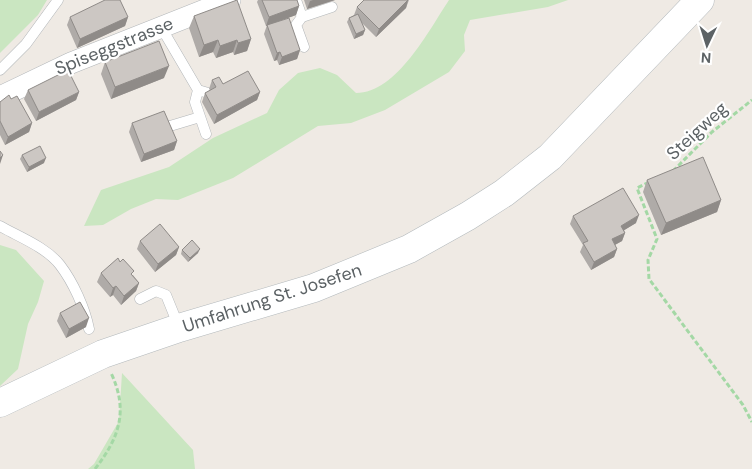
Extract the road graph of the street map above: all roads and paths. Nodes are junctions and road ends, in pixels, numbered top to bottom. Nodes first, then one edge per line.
1 (58, 0) edge
2 (230, 0) edge
3 (296, 0) edge
4 (700, 0) edge
5 (332, 7) dead end
6 (302, 17) junction
7 (161, 27) junction
8 (304, 47) dead end
9 (0, 70) edge
10 (0, 97) edge
11 (752, 100) edge
12 (200, 117) junction
13 (170, 126) edge
14 (206, 134) dead end
15 (672, 173) edge
16 (654, 180) edge
17 (0, 226) edge
18 (140, 299) dead end
19 (179, 328) junction
20 (89, 329) edge
21 (103, 354) junction
22 (0, 403) edge
23 (752, 422) edge
24 (95, 469) edge

1 - 9 lane
2 - 7 street, Spiseggstrasse
3 - 6 lane
4 - 19 street, Umfahrung St. Josefen
5 - 6 lane
6 - 8 lane
7 - 10 street, Spiseggstrasse
7 - 12 lane
11 - 15 path, Steigweg
12 - 13 lane
12 - 14 lane
16 - 23 path
17 - 20 lane
18 - 19 lane
19 - 21 street, Umfahrung St. Josefen
21 - 22 street, Umfahrung St. Josefen
21 - 24 path

